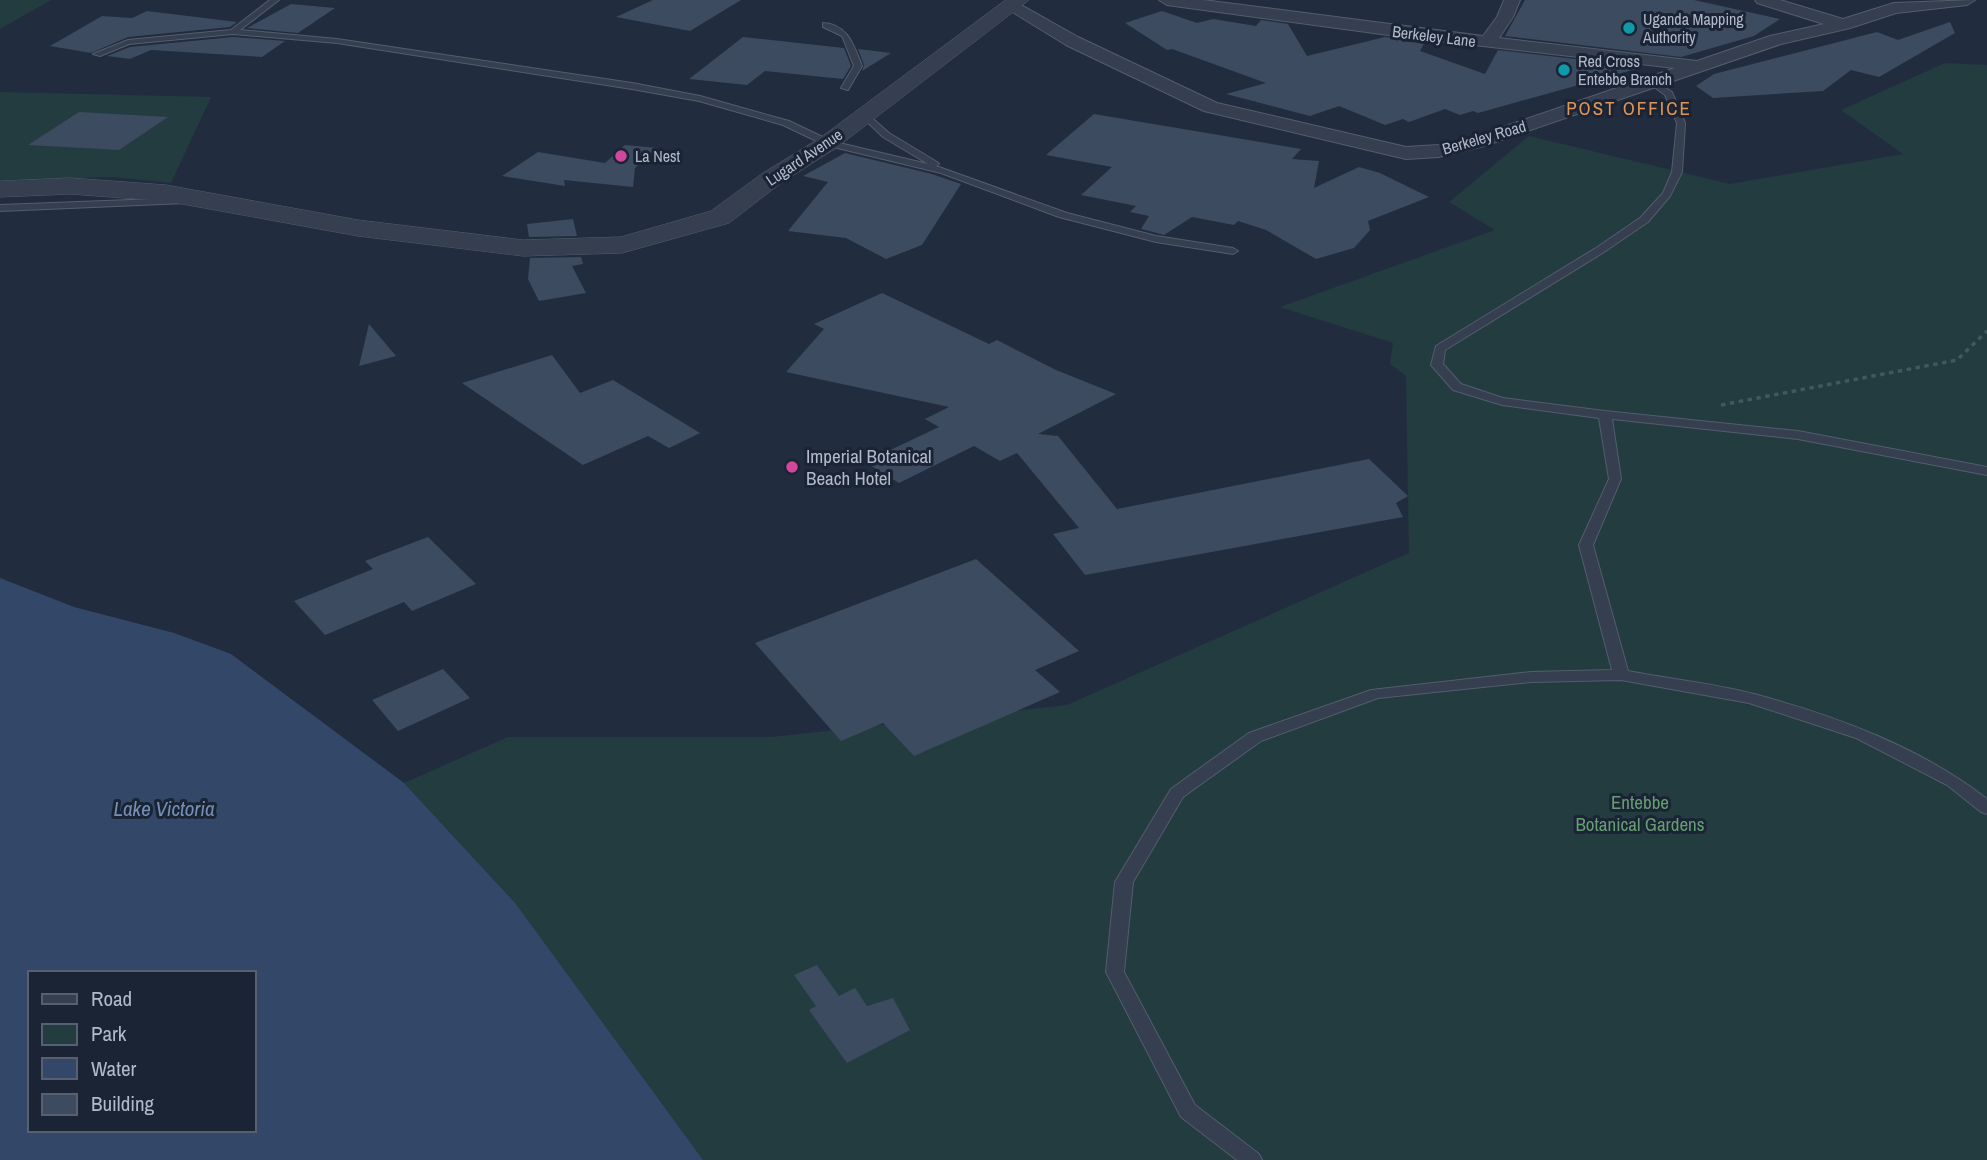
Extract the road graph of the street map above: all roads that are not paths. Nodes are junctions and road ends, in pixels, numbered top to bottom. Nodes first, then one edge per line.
1 (275, 0) edge
2 (1167, 0) edge
3 (1512, 0) edge
4 (1762, 0) edge
5 (1967, 0) edge
6 (1012, 2) edge
7 (1844, 24) junction
8 (826, 25) dead end
9 (233, 32) junction
10 (1487, 42) junction
11 (97, 54) dead end
12 (1701, 66) junction
13 (1653, 83) junction
14 (845, 88) dead end
15 (864, 114) junction
16 (828, 143) junction
17 (944, 171) junction
18 (0, 189) edge
19 (202, 200) junction
20 (0, 208) edge
21 (1233, 251) dead end
22 (1605, 415) junction
23 (1987, 471) edge
24 (1621, 676) junction
25 (1987, 808) edge
26 (1252, 1160) edge

1 - 9 lane
2 - 10 street, Berkeley Lane
3 - 10 street
4 - 7 street
5 - 7 street, Berkeley Road
6 - 13 street, Berkeley Road
6 - 15 street, Lugard Avenue
7 - 12 street, Berkeley Road
8 - 14 lane
9 - 11 lane
9 - 16 lane
10 - 12 street, Berkeley Lane
12 - 13 street, Berkeley Road
13 - 22 lane
15 - 16 street, Lugard Avenue
15 - 17 lane
16 - 17 lane
16 - 19 street, Lugard Avenue
17 - 21 lane
18 - 19 street, Lugard Avenue
19 - 20 lane
22 - 23 lane
22 - 24 lane
24 - 25 lane
24 - 26 lane

